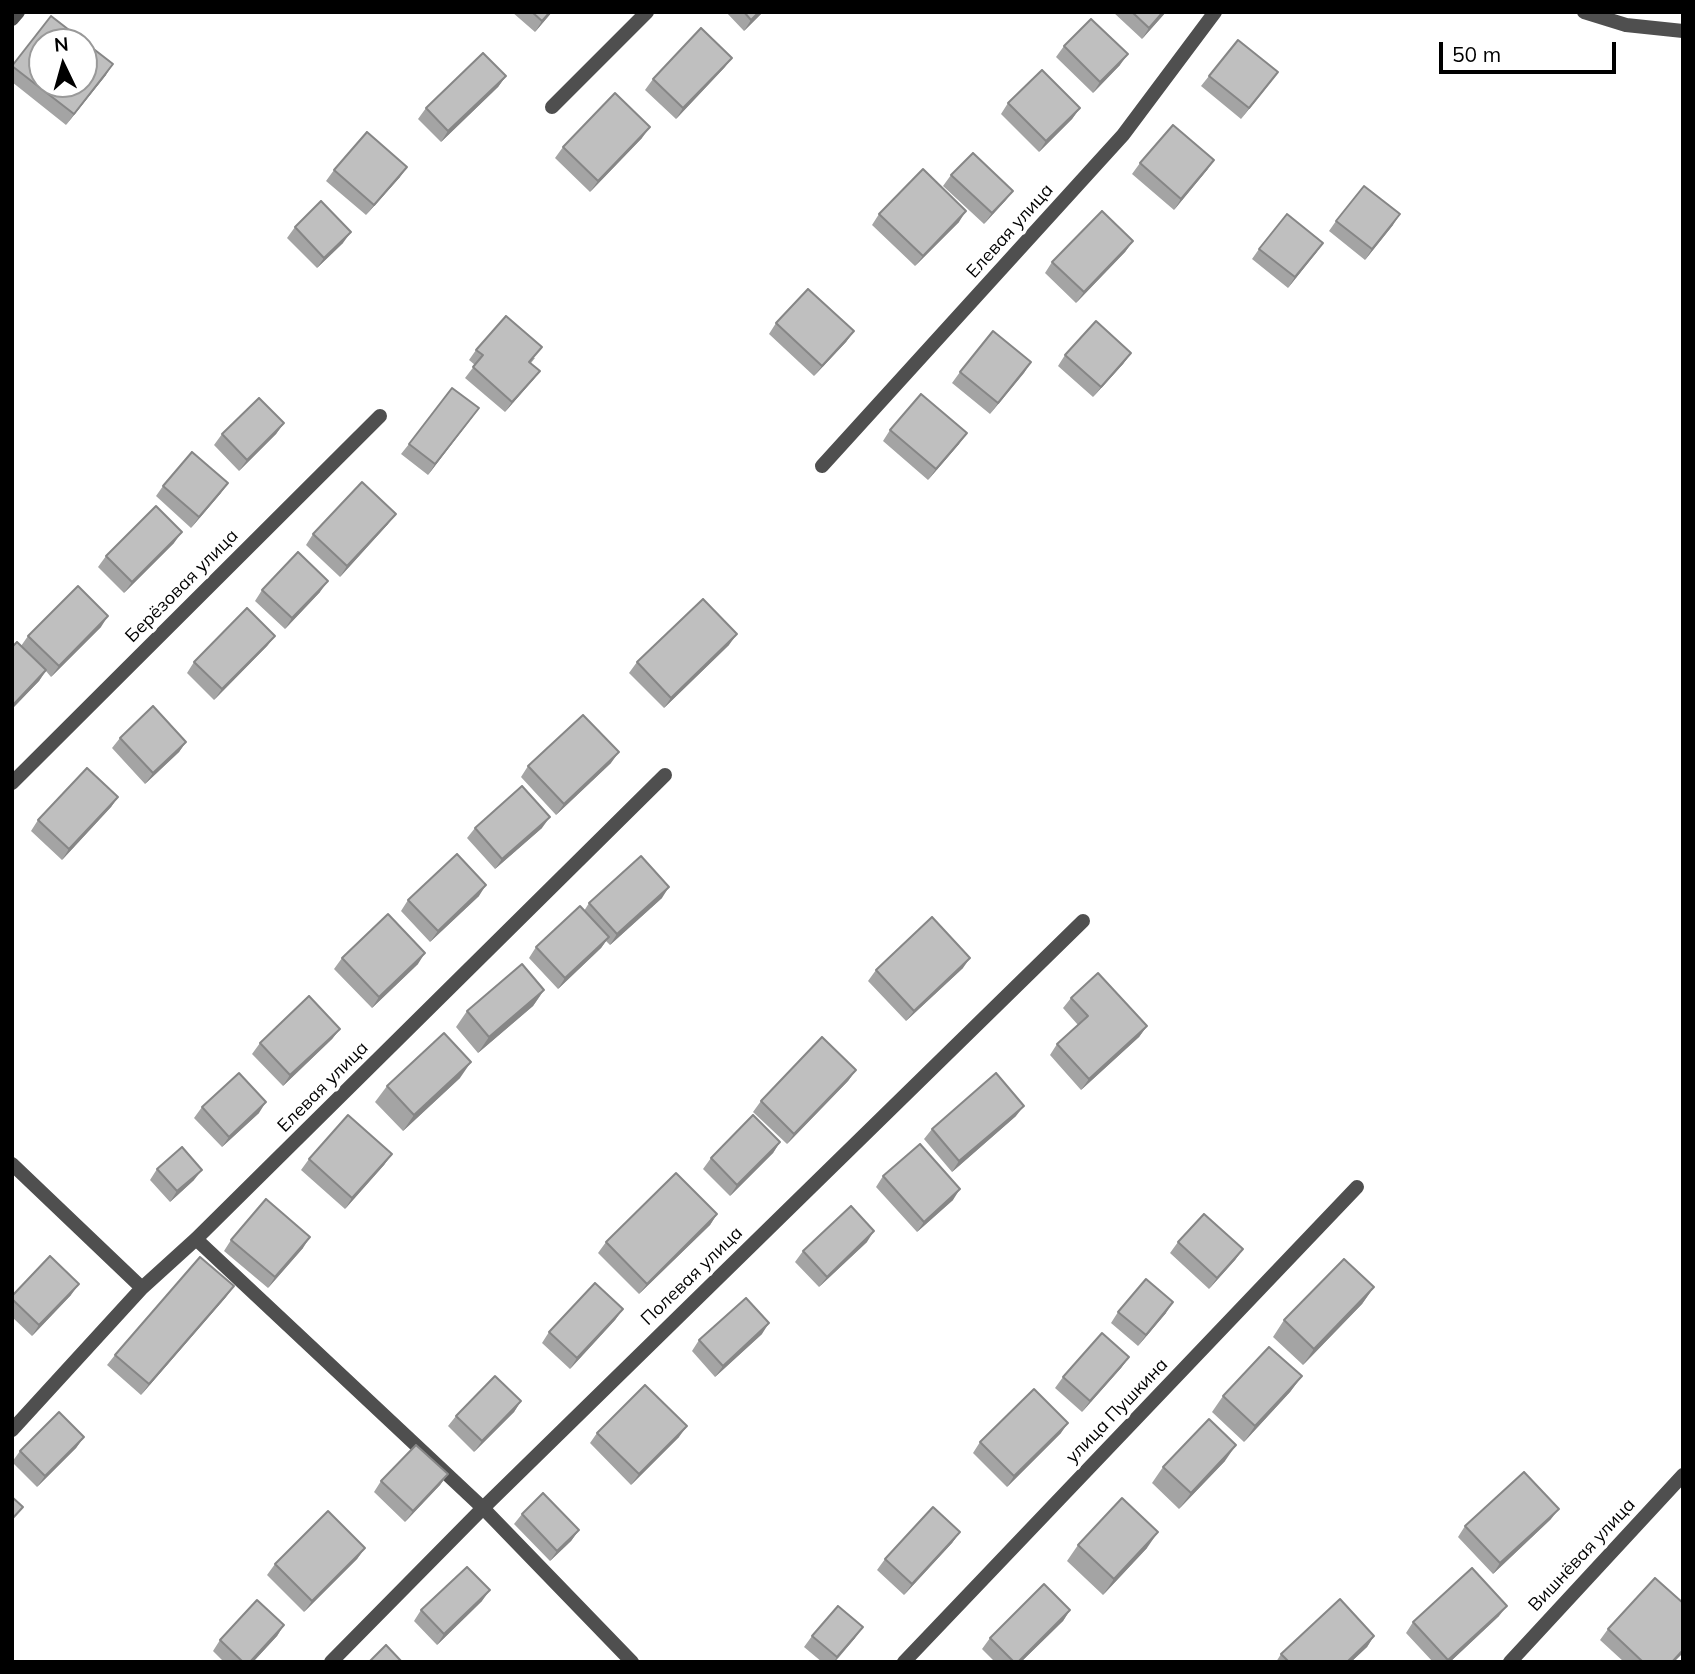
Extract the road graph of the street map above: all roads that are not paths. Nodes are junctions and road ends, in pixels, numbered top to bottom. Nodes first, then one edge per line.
1 (18, 12) edge
2 (646, 12) edge
3 (1215, 12) edge
4 (1584, 12) edge
5 (12, 19) edge
6 (1683, 31) edge
7 (552, 107) dead end
8 (380, 416) dead end
9 (822, 466) dead end
10 (666, 775) dead end
11 (12, 783) edge
12 (1083, 921) dead end
13 (12, 1164) edge
14 (1357, 1187) dead end
15 (196, 1239) junction
16 (142, 1288) junction
17 (12, 1430) edge
18 (1683, 1475) edge
19 (483, 1508) junction
20 (331, 1662) edge
21 (632, 1662) edge
22 (904, 1662) edge
23 (1510, 1662) edge

1 - 5 street
2 - 7 street
3 - 9 street, Елевая улица
4 - 6 street
8 - 11 street, Берёзовая улица
10 - 15 street, Елевая улица
12 - 19 street, Полевая улица
13 - 16 street
14 - 22 street, улица Пушкина
15 - 16 street, Елевая улица
15 - 19 street
16 - 17 street, Елевая улица
18 - 23 street, Вишнёвая улица
19 - 20 street, Полевая улица
19 - 21 street

